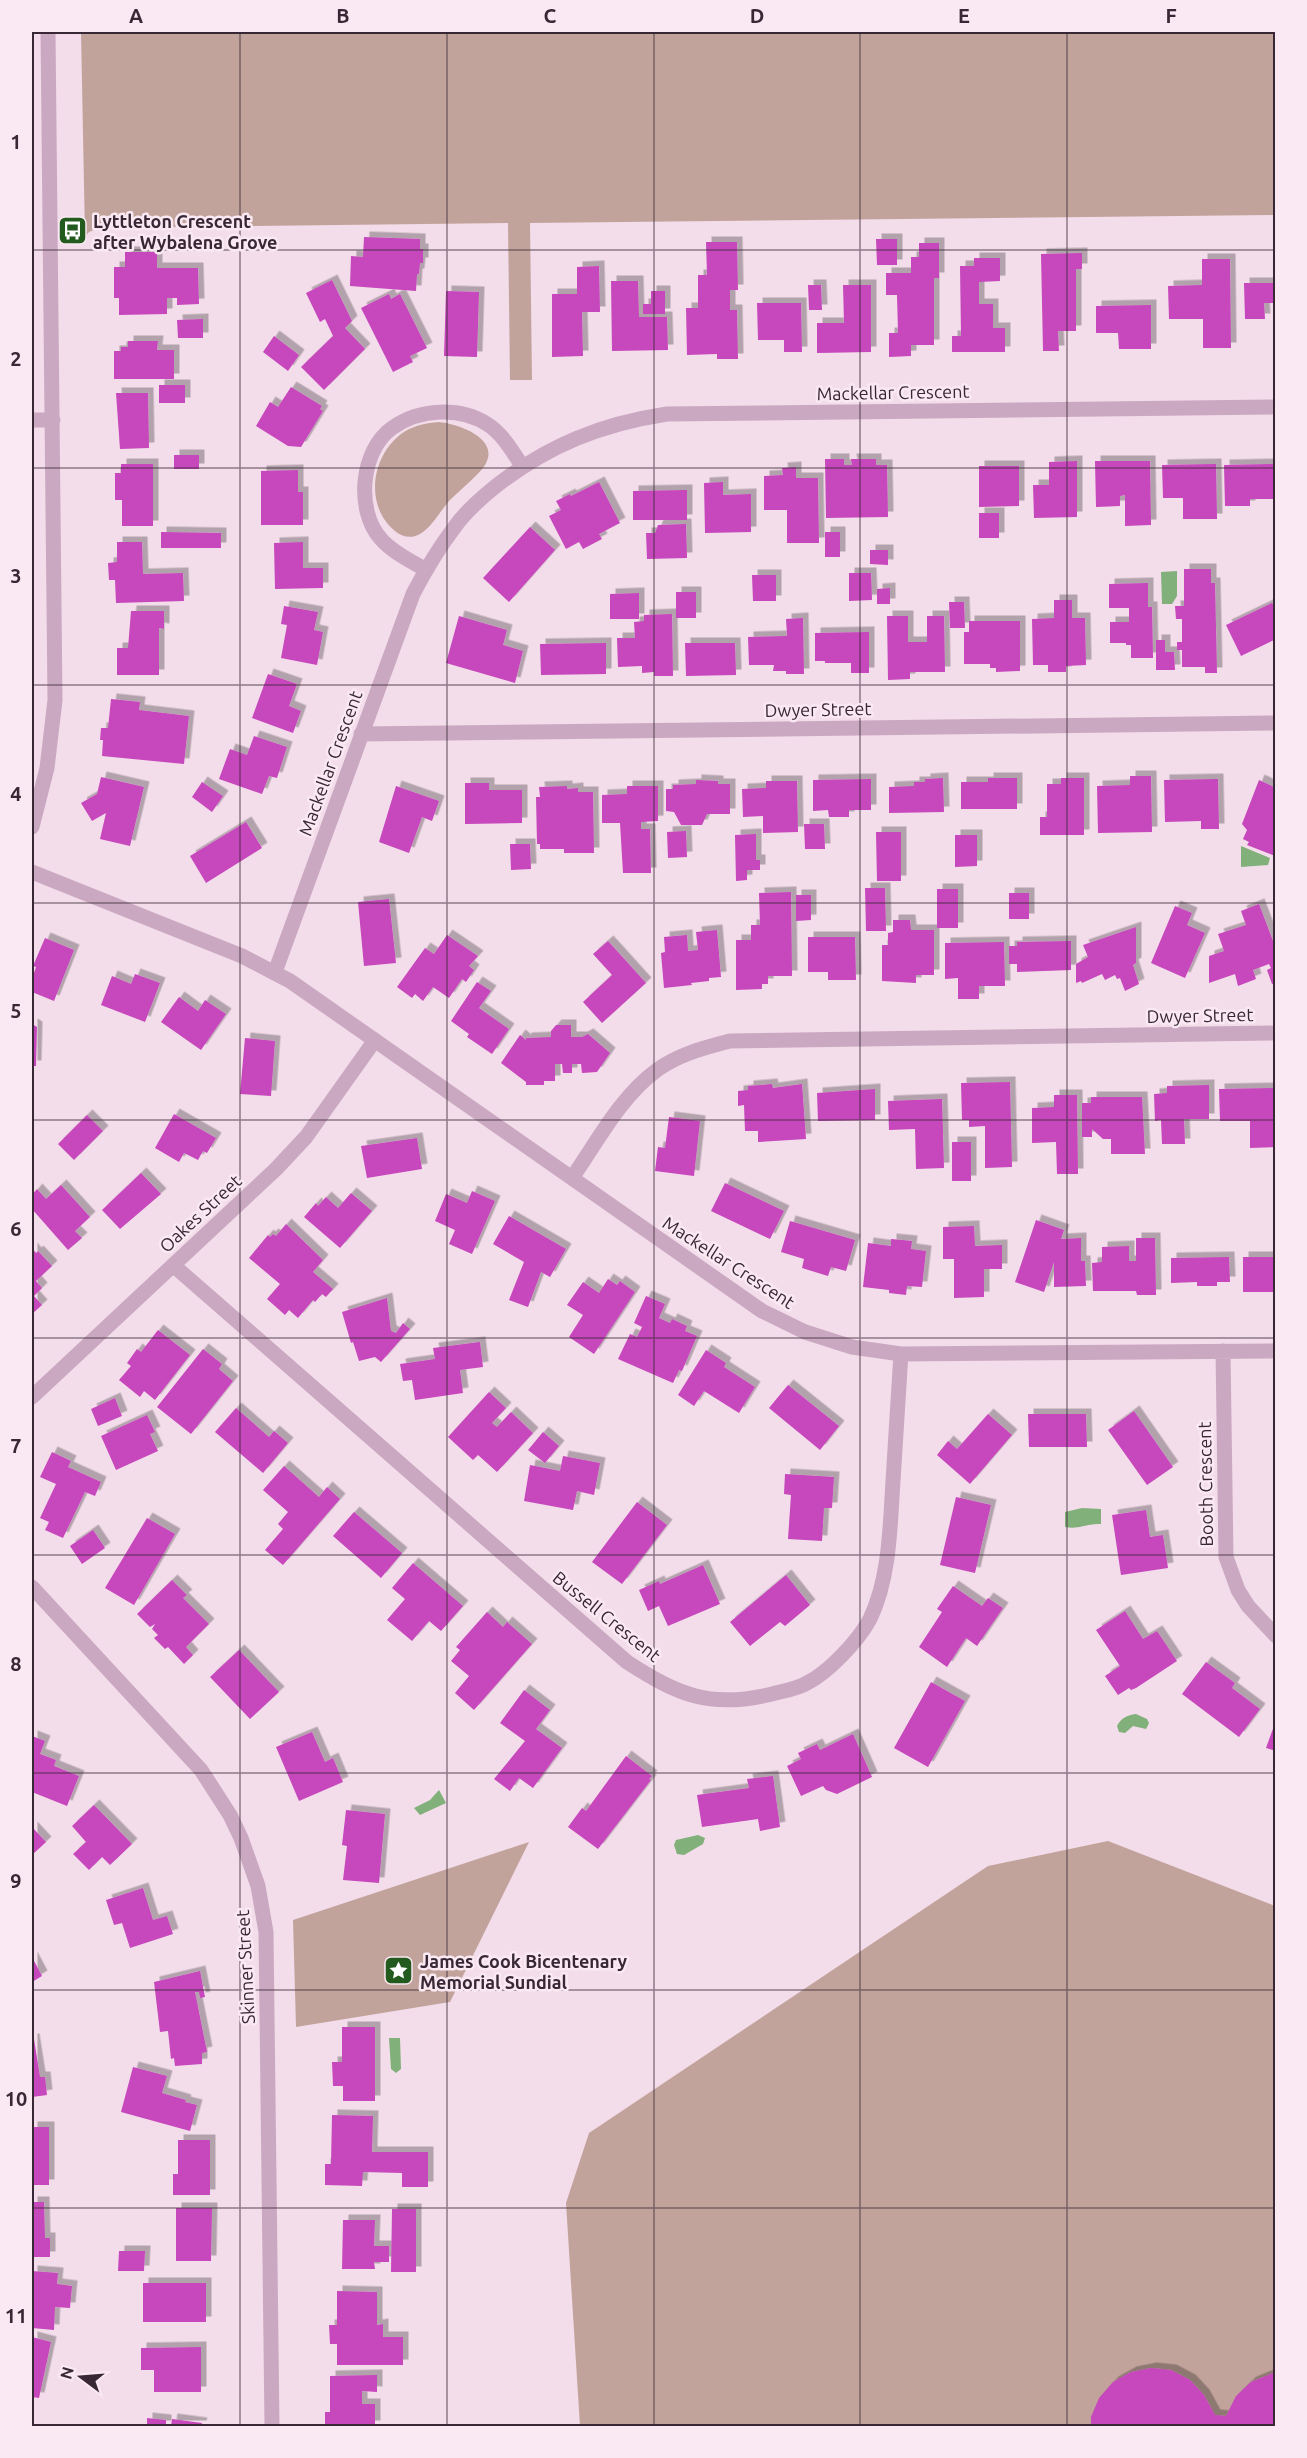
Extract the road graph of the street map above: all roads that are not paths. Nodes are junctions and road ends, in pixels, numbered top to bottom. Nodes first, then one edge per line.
1 (48, 32) edge
2 (1275, 408) edge
3 (32, 420) edge
4 (53, 420) junction
5 (522, 466) junction
6 (426, 570) junction
7 (1275, 723) edge
8 (361, 734) junction
9 (32, 827) edge
10 (32, 872) edge
11 (275, 972) junction
12 (1275, 1033) edge
13 (375, 1040) junction
14 (572, 1178) junction
15 (173, 1265) junction
16 (1223, 1351) junction
17 (1275, 1351) edge
18 (901, 1354) junction
19 (32, 1397) edge
20 (32, 1587) edge
21 (1275, 1636) edge
22 (272, 2427) edge

1 - 4 street
2 - 5 street, Mackellar Crescent
3 - 4 street
4 - 9 street
5 - 6 street, Mackellar Crescent
5 - 6 street
6 - 8 street, Mackellar Crescent
7 - 8 street, Dwyer Street
8 - 11 street, Mackellar Crescent
10 - 11 street, Mackellar Crescent
11 - 13 street, Mackellar Crescent
12 - 14 street, Dwyer Street
13 - 14 street, Mackellar Crescent
13 - 15 street, Oakes Street
14 - 18 street, Mackellar Crescent
15 - 18 street, Bussell Crescent
15 - 19 street, Oakes Street
16 - 17 street, Mackellar Crescent
16 - 18 street, Mackellar Crescent
16 - 21 street, Booth Crescent
20 - 22 street, Skinner Street

